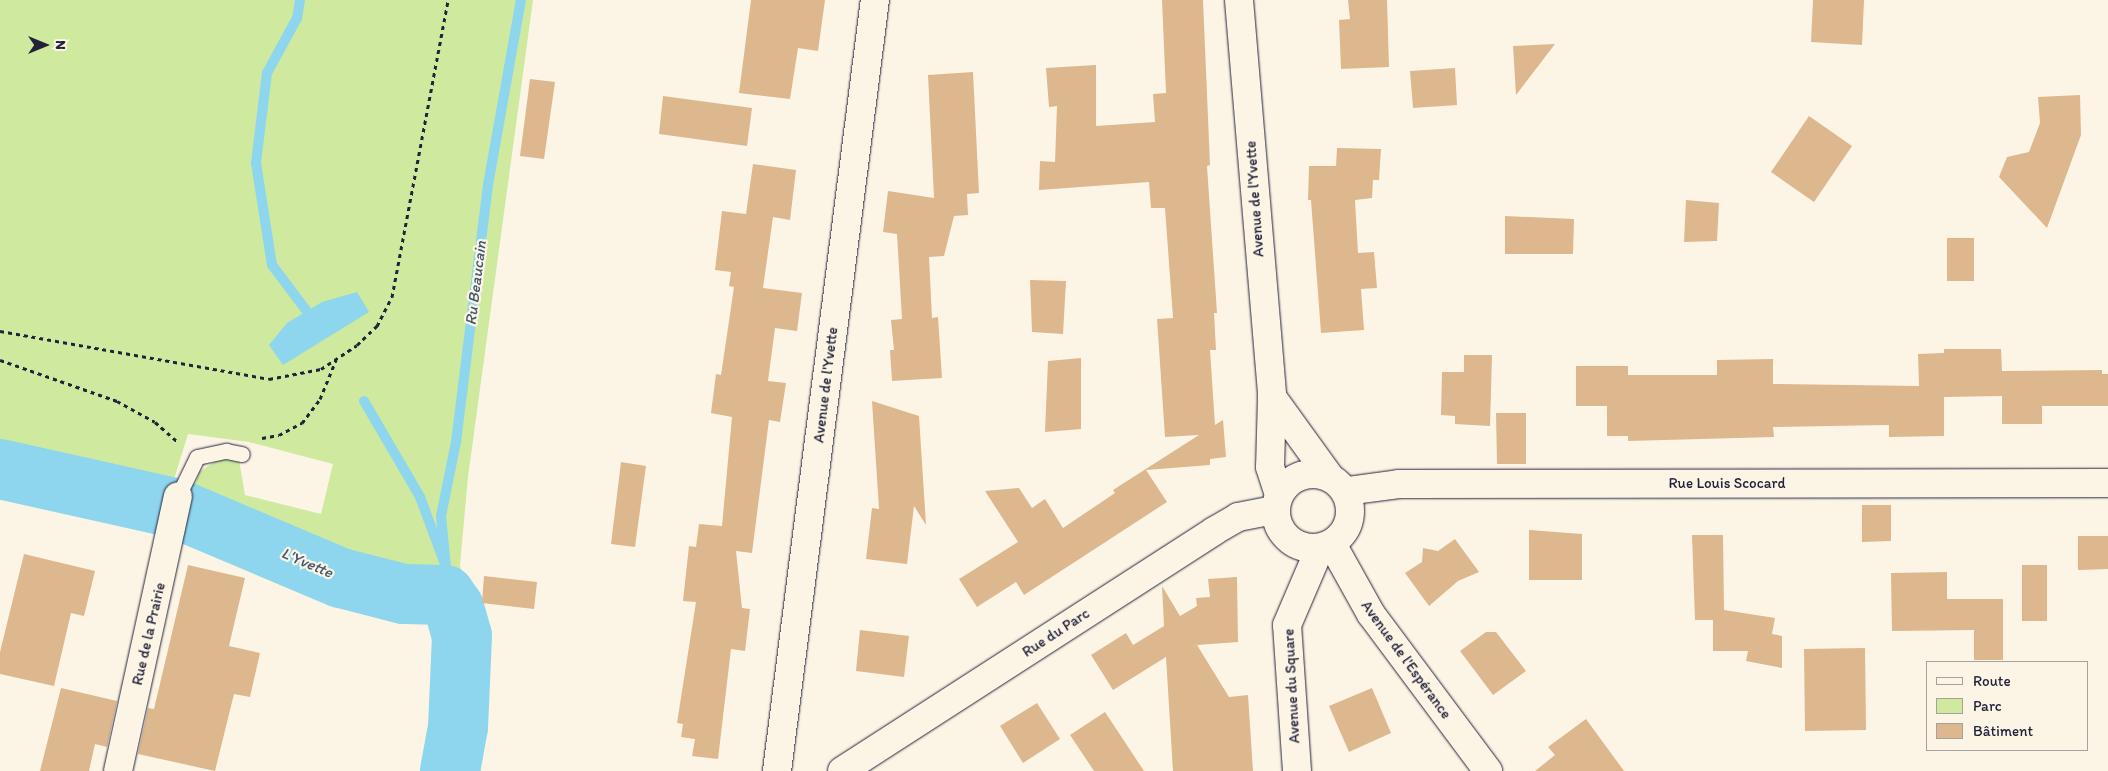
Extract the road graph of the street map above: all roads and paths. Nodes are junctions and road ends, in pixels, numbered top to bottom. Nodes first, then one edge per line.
1 (448, 0) edge
2 (875, 0) edge
3 (1239, 0) edge
4 (0, 331) edge
5 (0, 360) edge
6 (336, 360) junction
7 (1272, 397) junction
8 (259, 438) dead end
9 (242, 454) dead end
10 (197, 457) junction
11 (2108, 483) edge
12 (1338, 484) junction
13 (178, 496) joint
14 (1277, 502) junction
15 (1326, 546) junction
16 (118, 771) edge
17 (777, 771) edge
18 (842, 771) edge
19 (1297, 771) edge
20 (1488, 771) edge

1 - 6 path
2 - 17 street, Avenue de l'Yvette
3 - 7 street, Avenue de l'Yvette
4 - 6 path
5 - 10 path
6 - 8 path
7 - 12 street
7 - 14 street, Avenue de l'Yvette
9 - 10 lane
10 - 13 lane
11 - 12 street, Rue Louis Scocard
12 - 14 street
12 - 15 street
13 - 16 street, Rue de la Prairie
14 - 15 street
14 - 18 street, Rue du Parc
15 - 19 street, Avenue du Square
15 - 20 street, Avenue de l'Espérance

